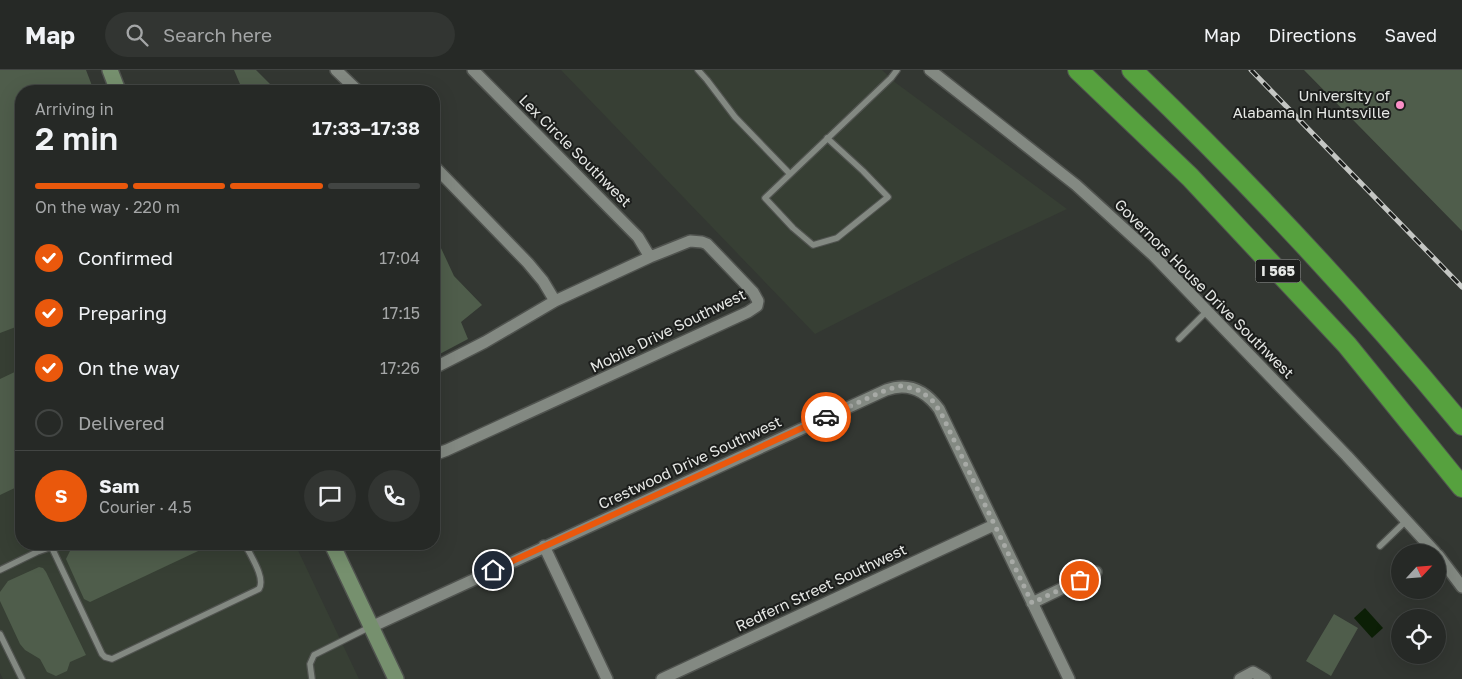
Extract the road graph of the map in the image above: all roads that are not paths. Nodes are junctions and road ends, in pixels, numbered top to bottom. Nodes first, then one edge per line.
1 (110, 70) edge
2 (336, 70) edge
3 (473, 70) edge
4 (698, 70) edge
5 (898, 70) edge
6 (930, 70) edge
7 (1078, 70) edge
8 (1132, 70) edge
9 (116, 85) edge
10 (352, 85) edge
11 (827, 138) junction
12 (440, 172) edge
13 (790, 174) junction
14 (650, 257) junction
15 (555, 301) junction
16 (1207, 311) junction
17 (1179, 339) dead end
18 (440, 365) edge
19 (1462, 425) edge
20 (440, 453) edge
21 (1461, 486) edge
22 (1407, 520) junction
23 (994, 525) junction
24 (1427, 544) edge
25 (544, 546) junction
26 (1380, 546) dead end
27 (44, 550) edge
28 (53, 550) edge
29 (248, 550) edge
30 (335, 550) edge
31 (1446, 567) edge
32 (0, 570) edge
33 (1096, 572) dead end
34 (1462, 587) edge
35 (1032, 603) junction
36 (370, 627) junction
37 (0, 634) edge
38 (1065, 678) edge
39 (22, 679) edge
40 (312, 679) edge
41 (396, 679) edge
42 (608, 679) edge
43 (662, 679) edge
44 (1240, 679) edge
45 (1265, 679) edge

1 - 9 main road
2 - 10 street
3 - 14 street, Lex Circle Southwest
4 - 13 lane
5 - 11 lane
6 - 16 street, Governors House Drive Southwest
7 - 21 highway, I 565
8 - 19 highway, I 565
11 - 13 lane
11 - 13 lane
12 - 15 street
14 - 15 street, Mobile Drive Southwest
14 - 20 street, Mobile Drive Southwest
15 - 18 street, Mobile Drive Southwest
16 - 17 lane
16 - 22 street, Governors House Drive Southwest
22 - 24 street, Governors House Drive Southwest
22 - 26 lane
23 - 25 street, Crestwood Drive Southwest
23 - 35 street, Crestwood Drive Southwest
23 - 43 street, Redfern Street Southwest
25 - 36 street, Crestwood Drive Southwest
25 - 42 street
27 - 32 lane
28 - 29 lane
30 - 36 main road
31 - 34 street, Governors House Drive Southwest
33 - 35 street
35 - 38 street, Crestwood Drive Southwest
36 - 40 lane
36 - 41 main road
37 - 39 lane
44 - 45 street

